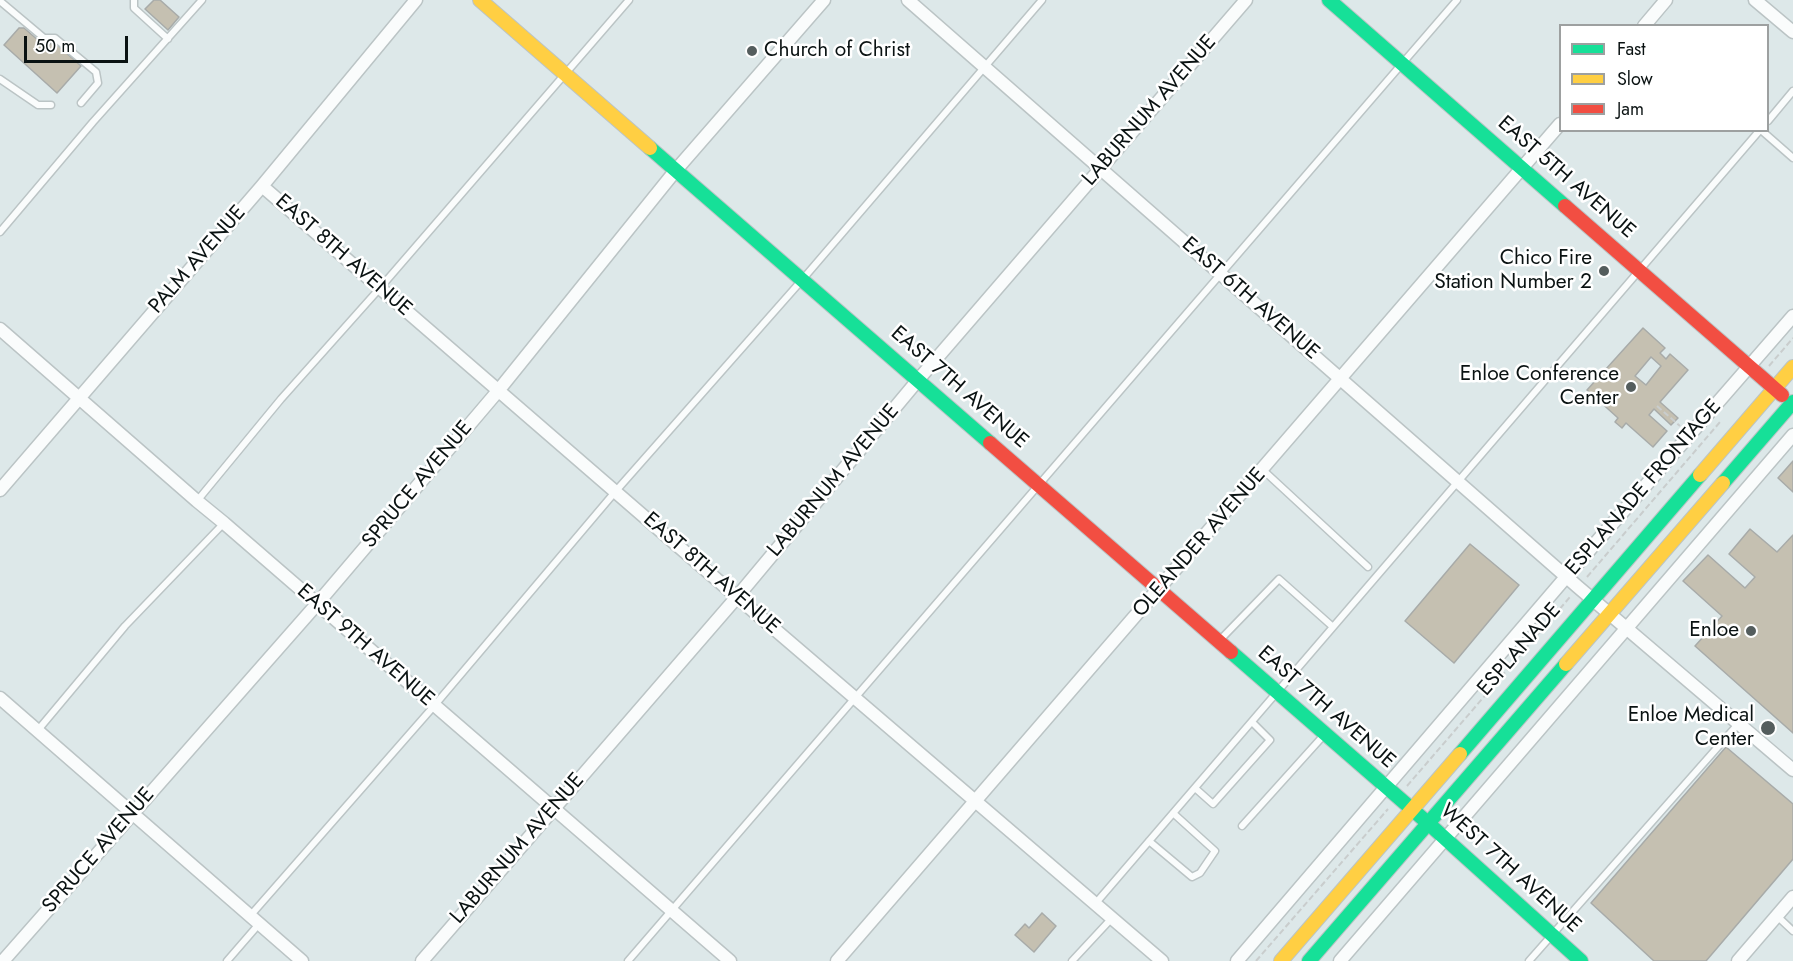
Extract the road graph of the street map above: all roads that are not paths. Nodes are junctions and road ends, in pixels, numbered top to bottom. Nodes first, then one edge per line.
1 (134, 0) edge
2 (202, 0) edge
3 (416, 0) edge
4 (480, 0) edge
5 (628, 0) edge
6 (824, 0) edge
7 (908, 0) edge
8 (1042, 0) edge
9 (1246, 0) edge
10 (1329, 0) edge
11 (1457, 0) edge
12 (1666, 0) edge
13 (1755, 0) edge
14 (0, 1) edge
15 (1646, 24) edge
16 (1793, 32) edge
17 (168, 39) junction
18 (1401, 63) junction
19 (985, 67) junction
20 (565, 74) junction
21 (0, 79) edge
22 (1793, 91) edge
23 (81, 103) dead end
24 (51, 105) dead end
25 (1769, 119) edge
26 (1559, 125) edge
27 (1758, 132) edge
28 (1762, 132) edge
29 (1793, 158) edge
30 (1101, 168) junction
31 (1522, 168) junction
32 (676, 171) junction
33 (262, 186) junction
34 (0, 232) edge
35 (1640, 271) junction
36 (1222, 274) junction
37 (802, 280) junction
38 (380, 288) junction
39 (1793, 316) edge
40 (0, 329) edge
41 (1793, 368) edge
42 (1756, 371) junction
43 (1341, 379) junction
44 (918, 380) junction
45 (1775, 388) junction
46 (498, 391) junction
47 (80, 398) junction
48 (1793, 403) edge
49 (1793, 435) edge
50 (1263, 470) junction
51 (1458, 482) junction
52 (1039, 485) junction
53 (0, 490) edge
54 (615, 492) junction
55 (196, 501) junction
56 (224, 523) junction
57 (1368, 567) dead end
58 (1566, 577) junction
59 (1159, 590) junction
60 (737, 597) junction
61 (1592, 599) junction
62 (317, 604) junction
63 (1610, 614) junction
64 (1334, 627) junction
65 (1626, 628) junction
66 (1219, 642) junction
67 (1277, 693) junction
68 (0, 698) edge
69 (855, 698) junction
70 (434, 706) junction
71 (1252, 722) junction
72 (1739, 723) junction
73 (38, 730) junction
74 (1324, 734) junction
75 (1793, 770) edge
76 (1195, 788) junction
77 (1386, 788) junction
78 (976, 802) junction
79 (553, 808) junction
80 (1411, 809) junction
81 (1173, 813) junction
82 (132, 814) junction
83 (1429, 824) junction
84 (1242, 826) dead end
85 (1444, 838) junction
86 (1149, 841) junction
87 (1793, 897) edge
88 (1095, 904) junction
89 (672, 910) junction
90 (1777, 916) junction
91 (1112, 918) junction
92 (255, 920) junction
93 (1793, 931) edge
94 (1552, 935) junction
95 (3, 961) edge
96 (227, 961) edge
97 (302, 961) edge
98 (422, 961) edge
99 (628, 961) edge
100 (730, 961) edge
101 (837, 961) edge
102 (1072, 961) edge
103 (1162, 961) edge
104 (1237, 961) edge
105 (1281, 961) edge
106 (1309, 961) edge
107 (1340, 961) edge
108 (1529, 961) edge
109 (1581, 961) edge
110 (1738, 961) edge

1 - 17 lane
2 - 17 lane
3 - 33 street, PALM AVENUE
4 - 20 street, EAST 7TH AVENUE
5 - 20 lane
6 - 32 street, SPRUCE AVENUE
7 - 19 street, EAST 6TH AVENUE
8 - 19 lane
9 - 30 street, LABURNUM AVENUE
10 - 18 street, EAST 5TH AVENUE
11 - 18 lane
12 - 15 street
13 - 16 street
14 - 23 lane
17 - 34 lane
18 - 31 street, EAST 5TH AVENUE
18 - 36 lane
19 - 30 street, EAST 6TH AVENUE
19 - 37 lane
20 - 32 street, EAST 7TH AVENUE
20 - 38 lane
21 - 24 lane
22 - 25 lane
26 - 31 street, OLEANDER AVENUE
27 - 35 lane
28 - 29 lane
30 - 36 street, EAST 6TH AVENUE
30 - 44 street, LABURNUM AVENUE
31 - 35 street, EAST 5TH AVENUE
31 - 43 street, OLEANDER AVENUE
32 - 37 street, EAST 7TH AVENUE
32 - 46 street, SPRUCE AVENUE
33 - 38 street, EAST 8TH AVENUE
33 - 47 street, PALM AVENUE
35 - 42 street, EAST 5TH AVENUE
35 - 51 lane
36 - 43 street, EAST 6TH AVENUE
36 - 52 lane
37 - 44 street, EAST 7TH AVENUE
37 - 54 lane
38 - 46 street, EAST 8TH AVENUE
38 - 55 lane
39 - 42 street, ESPLANADE FRONTAGE
40 - 47 street, EAST 9TH AVENUE
41 - 45 street, ESPLANADE
42 - 45 street, EAST 5TH AVENUE
42 - 58 street, ESPLANADE FRONTAGE
43 - 50 street, OLEANDER AVENUE
43 - 51 street, EAST 6TH AVENUE
44 - 52 street, EAST 7TH AVENUE
44 - 60 street, LABURNUM AVENUE
45 - 48 street, EAST 5TH AVENUE
45 - 61 street, ESPLANADE
46 - 54 street, EAST 8TH AVENUE
46 - 62 street, SPRUCE AVENUE
47 - 53 street, PALM AVENUE
47 - 55 street, EAST 9TH AVENUE
48 - 63 street
49 - 65 street
50 - 57 lane
50 - 59 street, OLEANDER AVENUE
51 - 58 street, EAST 6TH AVENUE
51 - 64 lane
52 - 59 street, EAST 7TH AVENUE
52 - 69 lane
54 - 60 street, EAST 8TH AVENUE
54 - 70 lane
55 - 56 street, EAST 9TH AVENUE
56 - 62 street, EAST 9TH AVENUE
56 - 73 lane
58 - 61 street, EAST 6TH AVENUE
58 - 77 street, ESPLANADE FRONTAGE
59 - 66 street, EAST 7TH AVENUE
59 - 78 street, OLEANDER AVENUE
60 - 69 street, EAST 8TH AVENUE
60 - 79 street, LABURNUM AVENUE
61 - 63 street, EAST 6TH AVENUE
61 - 80 street, ESPLANADE
62 - 70 street, EAST 9TH AVENUE
62 - 82 street, SPRUCE AVENUE
63 - 65 street, EAST 6TH AVENUE
63 - 83 street
64 - 66 lane
64 - 67 lane
65 - 72 street, EAST 6TH AVENUE
65 - 85 street
66 - 67 street, EAST 7TH AVENUE
67 - 71 lane
67 - 74 street, EAST 7TH AVENUE
68 - 73 street
69 - 78 street, EAST 8TH AVENUE
69 - 89 lane
70 - 79 street, EAST 9TH AVENUE
70 - 92 lane
71 - 76 lane
71 - 76 lane
72 - 75 street, EAST 6TH AVENUE
72 - 94 lane
73 - 82 street
74 - 77 street, EAST 7TH AVENUE
74 - 84 lane
76 - 81 lane
77 - 80 street, EAST 7TH AVENUE
77 - 104 street, ESPLANADE FRONTAGE
78 - 88 street, EAST 8TH AVENUE
78 - 101 street, OLEANDER AVENUE
79 - 89 street, EAST 9TH AVENUE
79 - 98 street, LABURNUM AVENUE
80 - 83 street, WEST 7TH AVENUE
80 - 105 street, ESPLANADE
81 - 86 lane
81 - 86 lane
82 - 92 street
82 - 95 street, SPRUCE AVENUE
83 - 85 street, WEST 7TH AVENUE
83 - 106 street
85 - 94 street, WEST 7TH AVENUE
85 - 107 street
86 - 88 lane
87 - 90 street
88 - 91 street, EAST 8TH AVENUE
89 - 99 lane
89 - 100 street, EAST 9TH AVENUE
90 - 93 lane
90 - 110 street
91 - 102 lane
91 - 103 street, EAST 8TH AVENUE
92 - 96 lane
92 - 97 street
94 - 108 lane
94 - 109 street, WEST 7TH AVENUE

